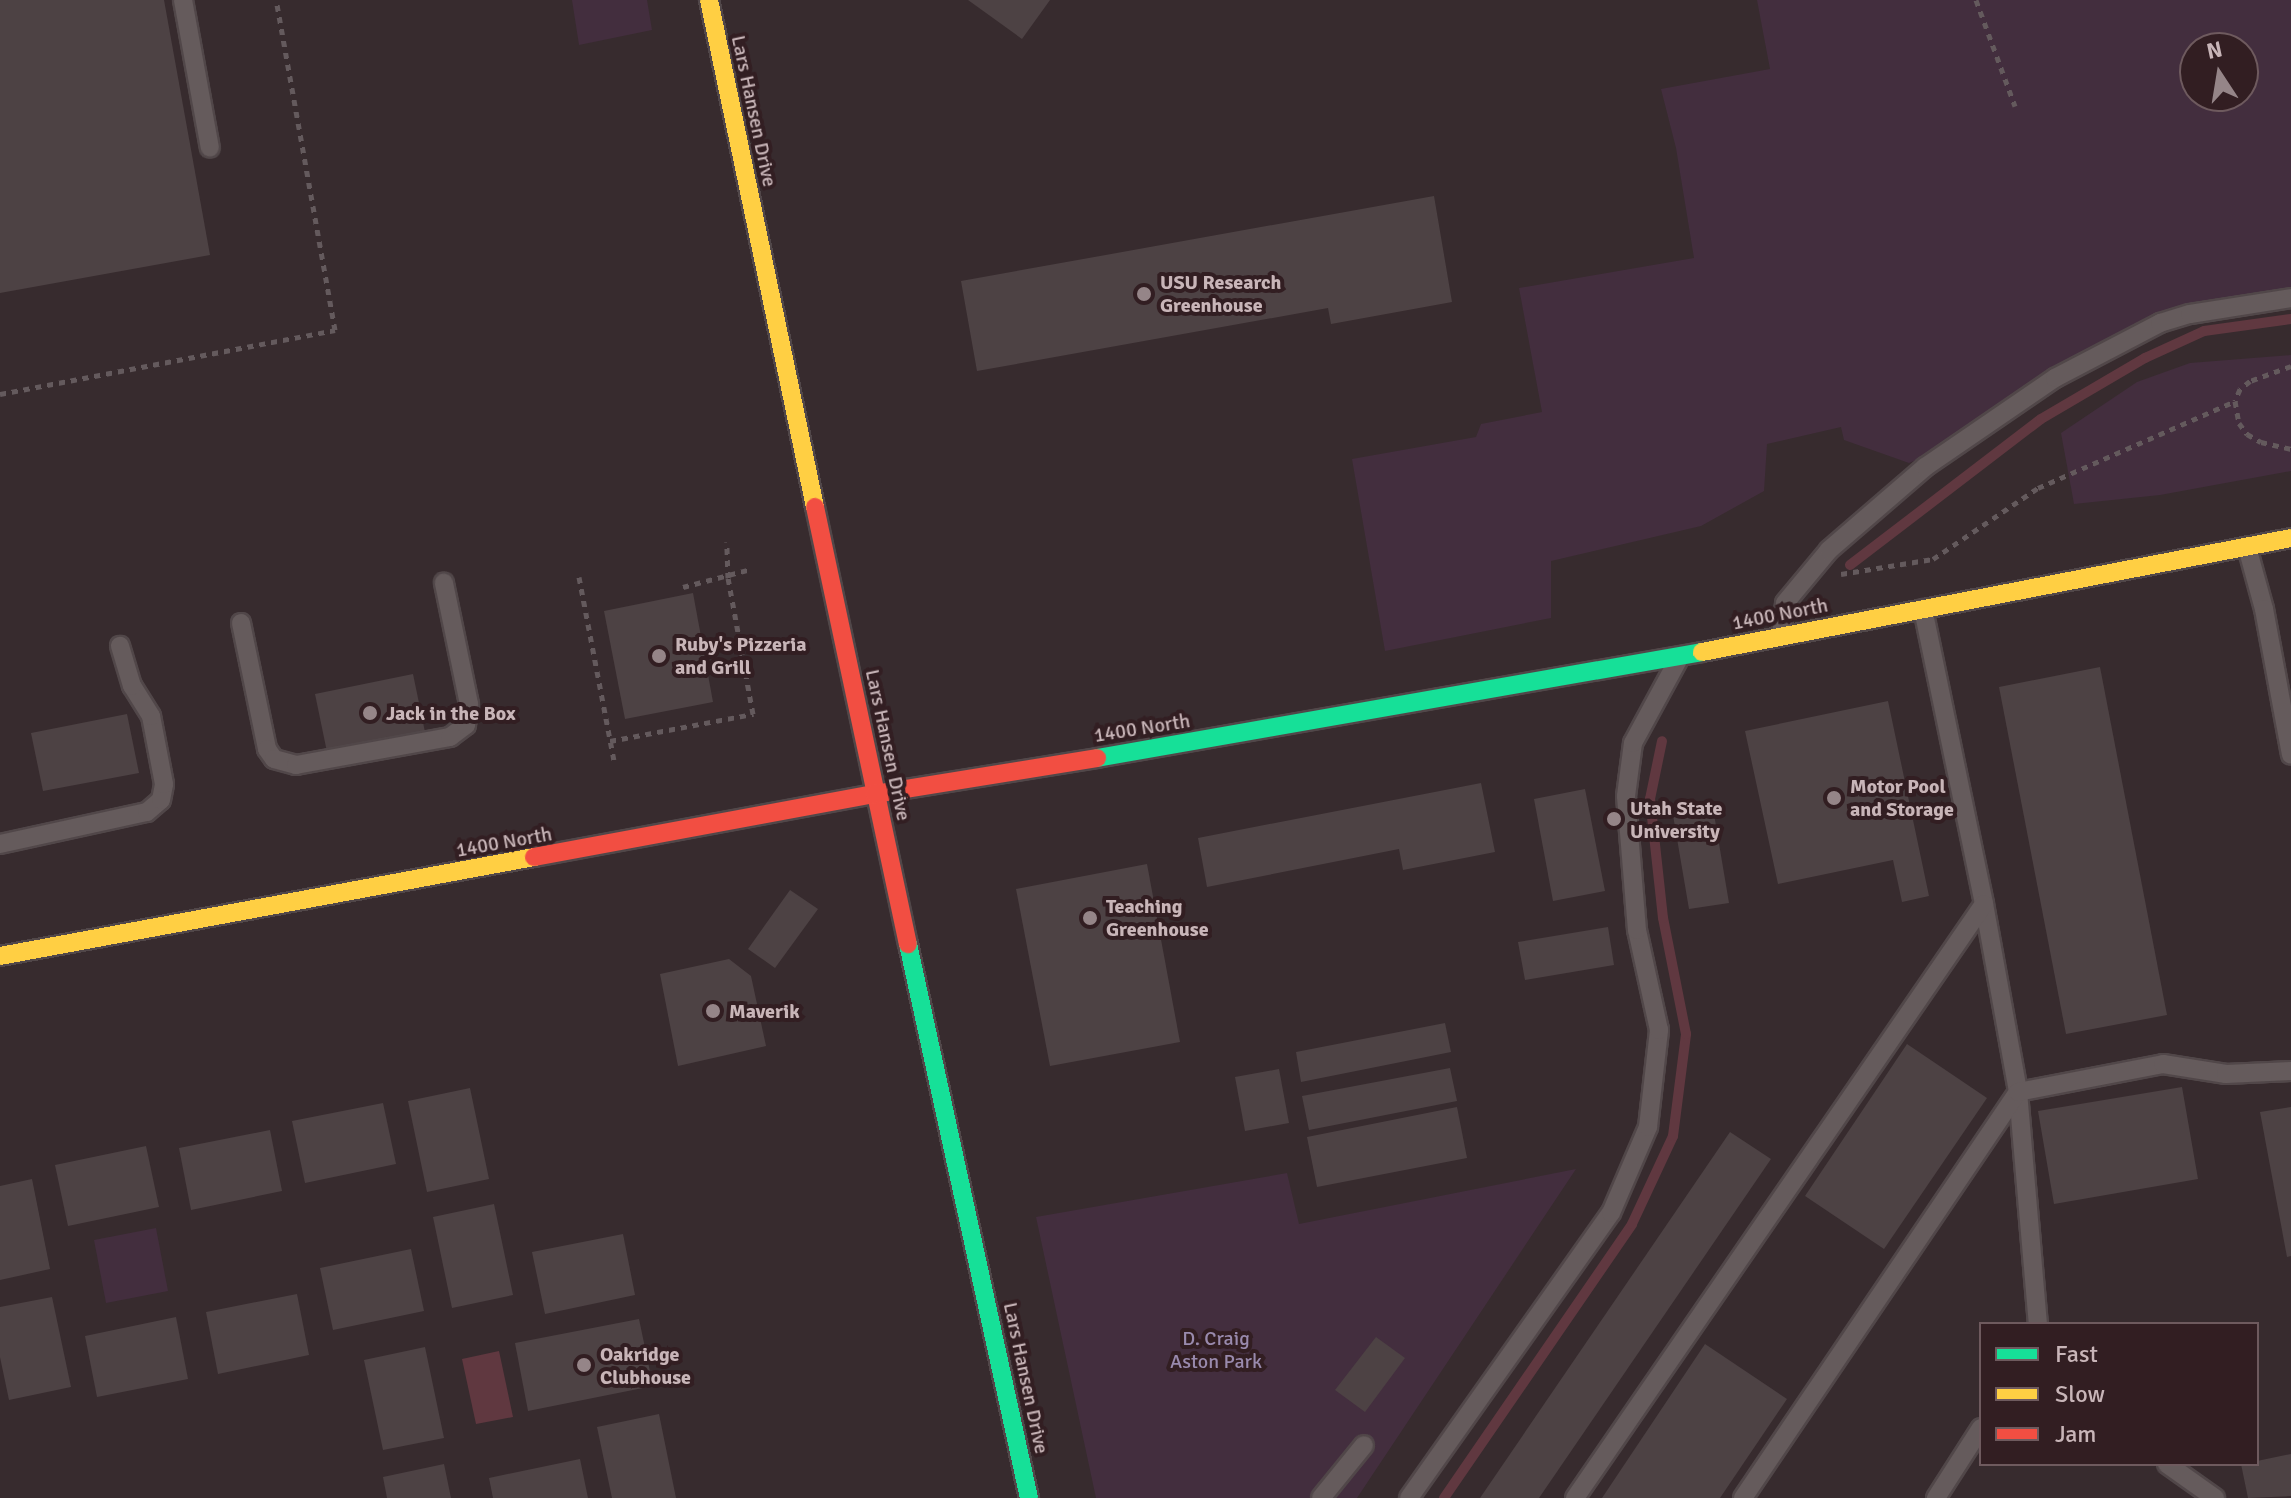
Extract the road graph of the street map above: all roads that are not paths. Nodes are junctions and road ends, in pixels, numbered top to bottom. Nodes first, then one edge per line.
1 (183, 0) edge
2 (709, 0) edge
3 (210, 148) dead end
4 (2291, 298) edge
5 (2291, 538) edge
6 (2247, 547) junction
7 (444, 583) dead end
8 (1923, 609) junction
9 (241, 623) dead end
10 (1781, 636) junction
11 (120, 646) dead end
12 (1680, 656) junction
13 (2291, 755) edge
14 (875, 794) junction
15 (0, 844) edge
16 (1984, 904) junction
17 (0, 956) edge
18 (2291, 1071) edge
19 (2018, 1092) junction
20 (2038, 1322) edge
21 (1979, 1431) edge
22 (1364, 1445) dead end
23 (2170, 1466) edge
24 (1029, 1498) edge
25 (1321, 1498) edge
26 (1409, 1498) edge
27 (1575, 1498) edge
28 (1743, 1498) edge
29 (1936, 1498) edge
30 (2215, 1498) edge

1 - 3 lane
2 - 14 main road, Lars Hansen Drive
4 - 10 lane
5 - 6 main road, 1400 North
6 - 8 main road, 1400 North
6 - 13 lane
7 - 9 lane
8 - 10 main road, 1400 North
8 - 16 lane
10 - 12 main road, 1400 North
11 - 15 lane
12 - 14 main road, 1400 North
12 - 26 lane
14 - 17 main road, 1400 North
14 - 24 main road, Lars Hansen Drive
16 - 19 lane
16 - 27 lane
18 - 19 lane
19 - 20 lane
19 - 28 lane
21 - 29 lane
22 - 25 lane
23 - 30 lane

